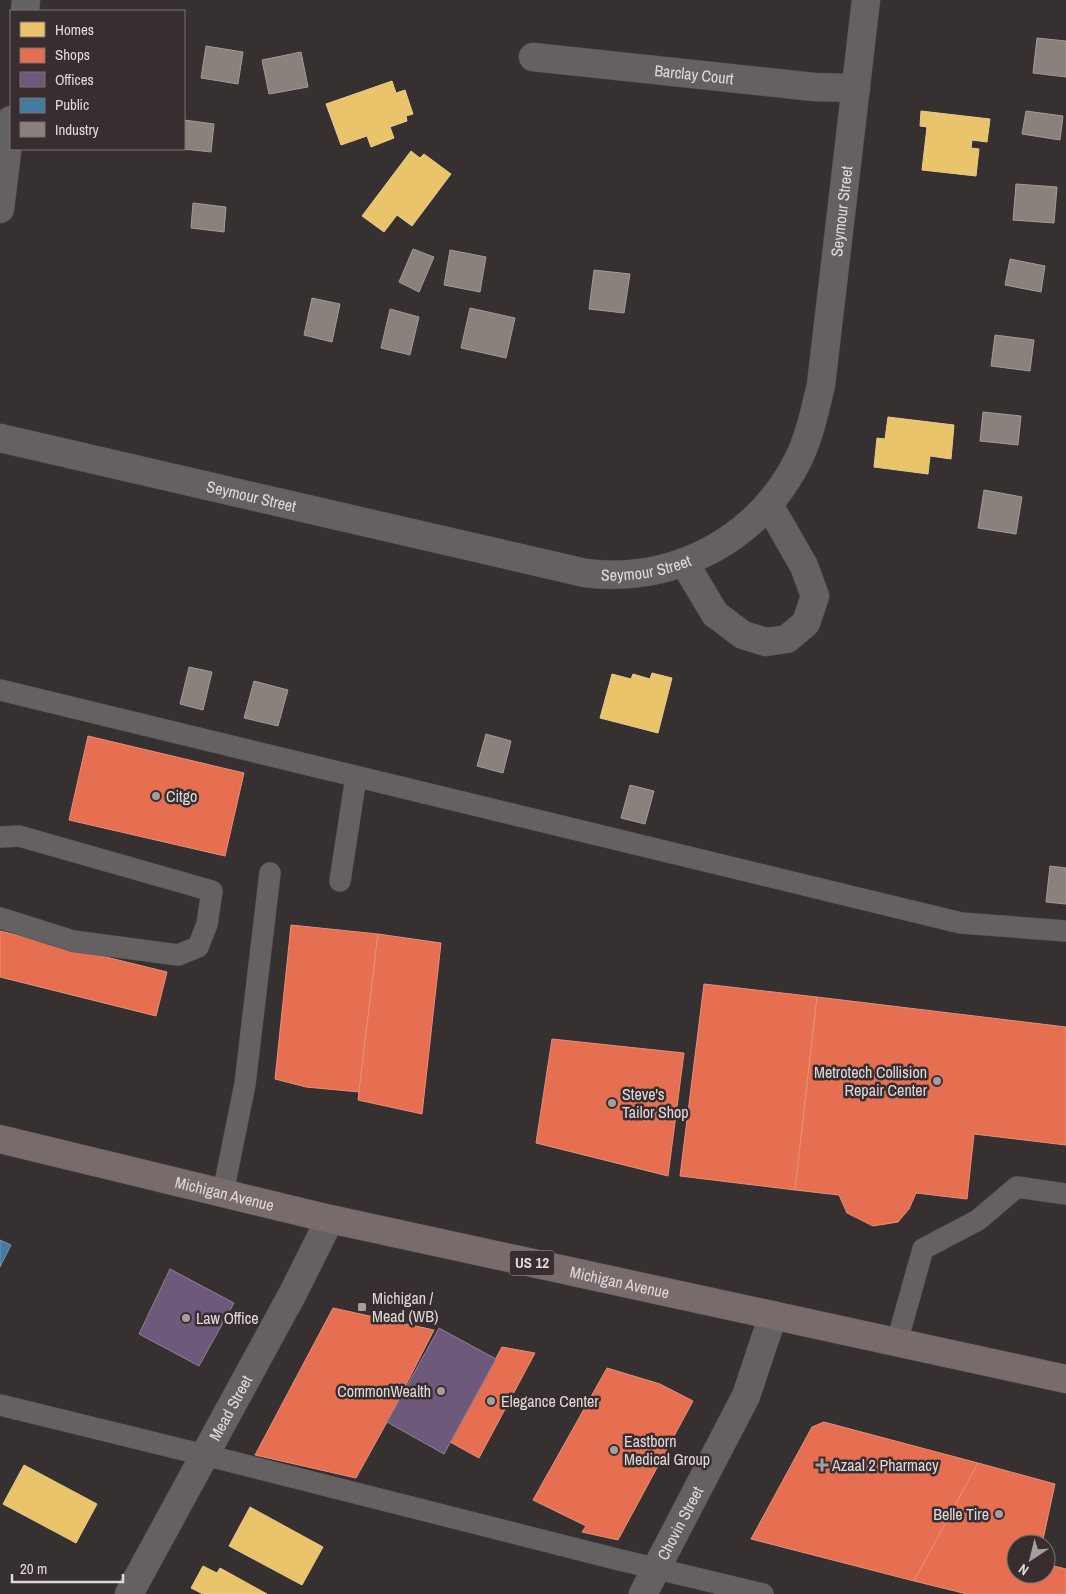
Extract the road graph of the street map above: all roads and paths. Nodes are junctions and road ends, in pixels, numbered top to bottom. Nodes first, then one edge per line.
1 (866, 0) edge
2 (533, 56) dead end
3 (856, 88) junction
4 (10, 128) edge
5 (0, 209) edge
6 (0, 438) edge
7 (770, 505) junction
8 (684, 562) junction
9 (0, 690) edge
10 (356, 777) junction
11 (0, 837) edge
12 (270, 873) dead end
13 (340, 881) dead end
14 (0, 918) edge
15 (1066, 931) edge
16 (0, 1139) edge
17 (223, 1193) junction
18 (1066, 1194) edge
19 (330, 1219) junction
20 (773, 1315) junction
21 (897, 1342) junction
22 (1066, 1379) edge
23 (0, 1405) edge
24 (204, 1454) junction
25 (657, 1568) junction
26 (129, 1594) edge
27 (643, 1594) edge
28 (763, 1594) edge

1 - 3 street, Seymour Street
2 - 3 street, Barclay Court
3 - 7 street, Seymour Street
4 - 5 street
6 - 8 street, Seymour Street
7 - 8 street, Seymour Street
7 - 8 street
9 - 10 lane
10 - 13 lane
10 - 15 lane
11 - 14 lane
12 - 17 lane
16 - 17 main road, Michigan Avenue / US 12
17 - 19 main road, Michigan Avenue / US 12
18 - 21 lane
19 - 20 main road, Michigan Avenue / US 12
19 - 24 street, Mead Street
20 - 21 main road, Michigan Avenue / US 12
20 - 25 street, Chovin Street
21 - 22 main road, Michigan Avenue / US 12
23 - 24 lane
24 - 25 lane
24 - 26 street, Mead Street
25 - 27 street, Chovin Street
25 - 28 lane

